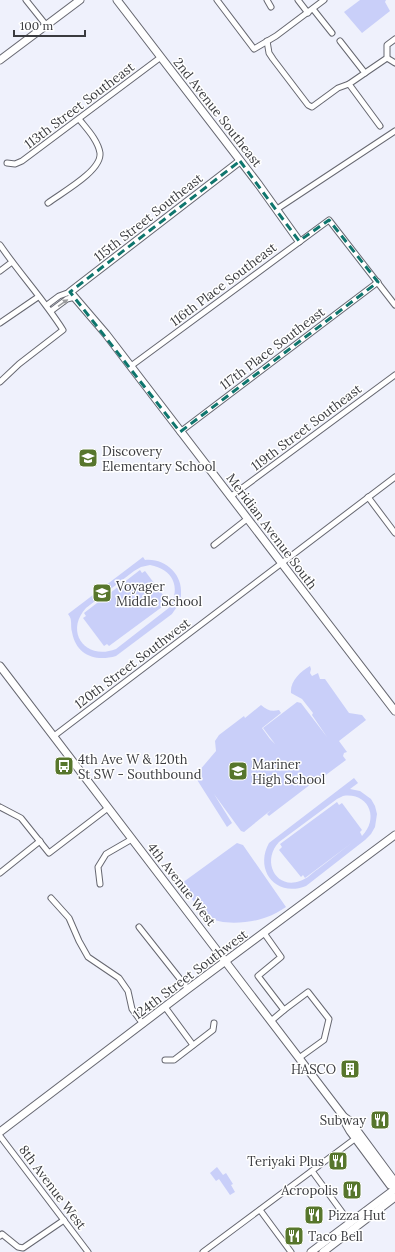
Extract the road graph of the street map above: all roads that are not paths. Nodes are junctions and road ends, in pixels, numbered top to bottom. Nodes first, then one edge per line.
1 (26, 0) edge
2 (80, 0) edge
3 (117, 0) edge
4 (217, 0) edge
5 (267, 0) edge
6 (298, 0) edge
7 (324, 0) edge
8 (271, 6) dead end
9 (313, 9) junction
10 (308, 13) junction
11 (46, 25) junction
12 (332, 33) dead end
13 (395, 39) edge
14 (267, 41) junction
15 (340, 41) dead end
16 (161, 57) junction
17 (387, 58) junction
18 (0, 60) edge
19 (395, 63) edge
20 (366, 73) junction
21 (349, 84) junction
22 (78, 119) junction
23 (380, 126) dead end
24 (395, 131) edge
25 (240, 161) junction
26 (7, 163) dead end
27 (48, 203) dead end
28 (277, 209) junction
29 (299, 241) junction
30 (0, 245) edge
31 (12, 262) junction
32 (0, 272) edge
33 (378, 282) junction
34 (73, 294) junction
35 (38, 297) junction
36 (47, 305) junction
37 (395, 305) edge
38 (51, 311) junction
39 (0, 323) edge
40 (131, 366) junction
41 (395, 375) edge
42 (0, 382) edge
43 (180, 432) junction
44 (395, 477) edge
45 (230, 497) junction
46 (368, 497) junction
47 (247, 519) junction
48 (395, 533) edge
49 (214, 545) dead end
50 (281, 564) junction
51 (0, 666) edge
52 (395, 711) edge
53 (54, 736) junction
54 (0, 807) edge
55 (108, 808) junction
56 (395, 836) edge
57 (132, 839) junction
58 (40, 841) junction
59 (0, 873) edge
60 (100, 884) dead end
61 (51, 898) dead end
62 (139, 927) dead end
63 (264, 933) junction
64 (226, 961) junction
65 (188, 989) junction
66 (165, 1007) junction
67 (284, 1010) junction
68 (271, 1021) junction
69 (214, 1023) dead end
70 (142, 1024) junction
71 (193, 1045) junction
72 (299, 1058) junction
73 (165, 1060) dead end
74 (344, 1118) junction
75 (0, 1132) edge
76 (0, 1136) edge
77 (356, 1138) junction
78 (312, 1171) junction
79 (395, 1182) edge
80 (395, 1188) edge
81 (395, 1197) edge
82 (260, 1210) junction
83 (64, 1220) junction
84 (350, 1223) junction
85 (0, 1236) edge
86 (88, 1252) edge
87 (204, 1252) edge
88 (291, 1252) edge
89 (311, 1252) edge
90 (323, 1252) edge

1 - 11 street
2 - 11 street
3 - 16 street, 2nd Avenue Southeast
4 - 14 street
5 - 8 street
6 - 10 street
7 - 9 street
9 - 10 street
9 - 12 street
10 - 14 street
11 - 18 street
13 - 17 street
14 - 21 street
15 - 20 street
16 - 22 street, 113th Street Southeast
16 - 25 street, 2nd Avenue Southeast
17 - 19 street
17 - 20 street
20 - 21 street
21 - 23 street
22 - 26 street, 113th Street Southeast
22 - 27 street
24 - 28 street
25 - 28 street, 2nd Avenue Southeast
25 - 34 street, 115th Street Southeast
28 - 29 street, 2nd Avenue Southeast
29 - 33 street, 116th Place Southeast
29 - 40 street, 116th Place Southeast
30 - 31 street
31 - 32 street
31 - 35 street
33 - 37 street
33 - 43 street, 117th Place Southeast
34 - 36 street
38 -> 34 street
34 - 40 street, Meridian Avenue South
35 - 36 street
35 - 39 street
36 - 38 street
38 - 42 street
40 - 43 street, Meridian Avenue South
41 - 45 street, 119th Street Southeast
43 - 45 street, Meridian Avenue South
44 - 46 street, 120th Street Southwest
45 - 47 street, Meridian Avenue South
46 - 48 street
46 - 50 street, 120th Street Southwest
47 - 49 street
47 - 50 street, Meridian Avenue South
50 - 52 street, Meridian Avenue South
50 - 53 street, 120th Street Southwest
51 - 53 street, 4th Avenue West
53 - 55 street, 4th Avenue West
54 - 58 street
55 - 57 street, 4th Avenue West
55 - 58 street
56 - 63 street, 124th Street Southwest
57 - 60 street
57 - 64 street, 4th Avenue West
58 - 59 street
61 - 70 street
62 - 65 street
63 - 64 street, 124th Street Southwest
63 - 67 street
64 - 65 street, 124th Street Southwest
64 - 68 street, 4th Avenue West
65 - 66 street, 124th Street Southwest
66 - 70 street, 124th Street Southwest
66 - 71 street
67 - 68 street
67 - 72 street
68 - 72 street, 4th Avenue West
69 - 71 street
70 - 75 street, 124th Street Southwest
71 - 73 street
72 - 74 street, 4th Avenue West
74 - 77 street, 4th Avenue West
74 - 79 street, 4th Avenue West
76 - 83 street, 8th Avenue West
77 - 78 street
77 - 80 street, 4th Avenue West
78 - 82 street
78 - 84 street
80 - 84 street
81 - 90 street
82 - 87 street
82 - 88 street
83 - 85 street
83 - 86 street, 8th Avenue West
84 - 89 street

